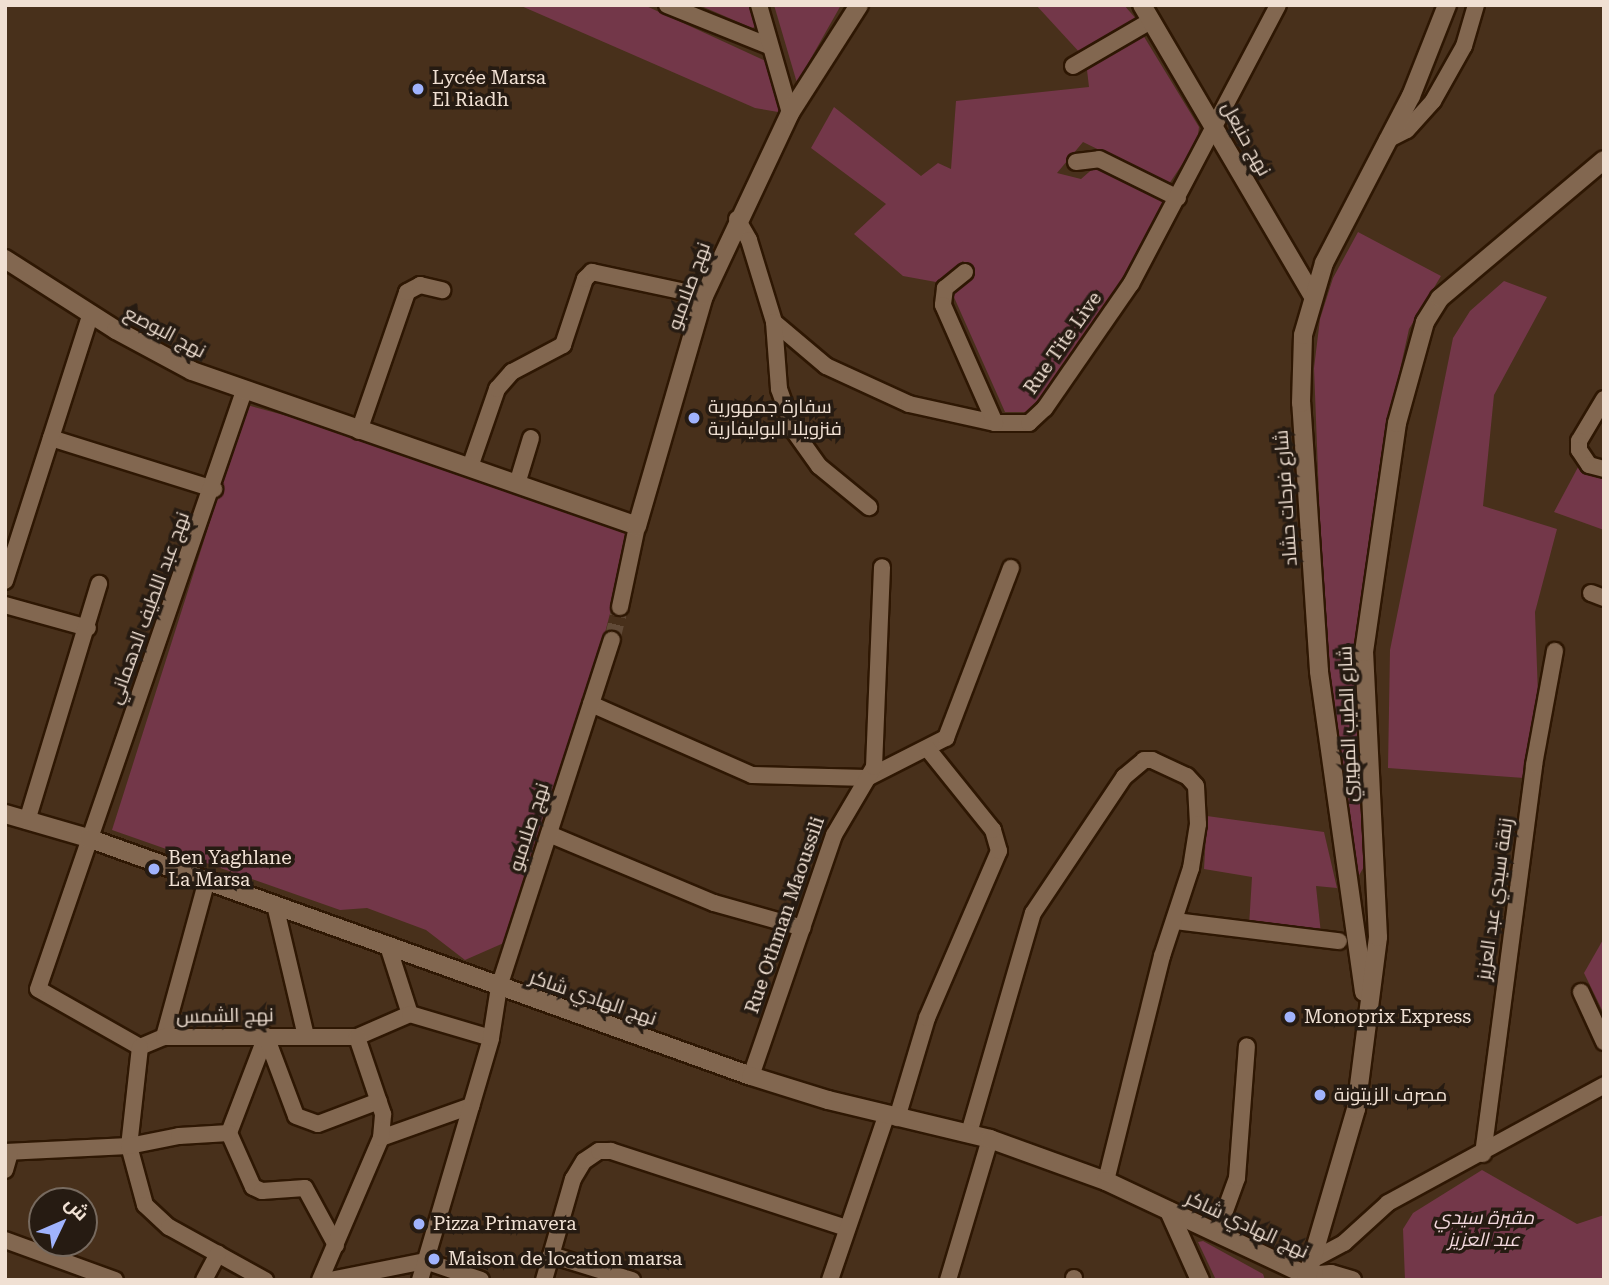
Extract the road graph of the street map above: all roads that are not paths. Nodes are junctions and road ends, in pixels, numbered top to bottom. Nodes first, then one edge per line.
1 (667, 5) edge
2 (759, 5) edge
3 (1278, 5) edge
4 (1447, 5) edge
5 (1476, 5) edge
6 (854, 7) edge
7 (1147, 13) edge
8 (769, 46) junction
9 (1073, 66) dead end
10 (790, 113) junction
11 (1217, 126) junction
12 (1387, 140) junction
13 (1604, 160) edge
14 (1076, 162) dead end
15 (1178, 198) junction
16 (737, 219) junction
17 (5, 259) edge
18 (965, 272) dead end
19 (442, 290) dead end
20 (1312, 295) junction
21 (704, 296) junction
22 (91, 313) junction
23 (774, 322) junction
24 (244, 391) junction
25 (1604, 399) edge
26 (995, 423) junction
27 (359, 431) junction
28 (51, 438) junction
29 (531, 438) dead end
30 (470, 467) junction
31 (1604, 469) edge
32 (517, 484) junction
33 (214, 489) junction
34 (869, 507) dead end
35 (637, 526) junction
36 (882, 567) dead end
37 (1011, 568) dead end
38 (5, 581) edge
39 (99, 584) dead end
40 (5, 605) edge
41 (620, 607) tunnel mouth
42 (88, 628) junction
43 (612, 640) tunnel mouth
44 (1555, 651) dead end
45 (591, 704) junction
46 (928, 748) junction
47 (867, 778) junction
48 (5, 814) edge
49 (27, 821) junction
50 (548, 834) junction
51 (88, 838) junction
52 (1375, 864) junction
53 (207, 880) junction
54 (275, 905) junction
55 (1354, 910) junction
56 (1175, 921) junction
57 (803, 928) junction
58 (1339, 941) dead end
59 (388, 946) junction
60 (499, 987) junction
61 (1581, 992) dead end
62 (410, 1014) junction
63 (1367, 1017) junction
64 (306, 1035) junction
65 (164, 1037) junction
66 (266, 1037) junction
67 (357, 1037) junction
68 (491, 1038) junction
69 (1604, 1042) edge
70 (1247, 1046) dead end
71 (140, 1047) junction
72 (751, 1076) junction
73 (1604, 1085) edge
74 (379, 1101) junction
75 (471, 1106) junction
76 (891, 1117) junction
77 (229, 1133) junction
78 (970, 1133) junction
79 (381, 1138) junction
80 (990, 1139) junction
81 (129, 1146) junction
82 (8, 1152) edge
83 (1483, 1154) junction
84 (5, 1170) edge
85 (1106, 1181) junction
86 (1169, 1211) junction
87 (847, 1228) junction
88 (1217, 1233) junction
89 (5, 1240) edge
90 (336, 1245) junction
91 (218, 1254) junction
92 (551, 1255) junction
93 (1314, 1259) junction
94 (425, 1261) junction
95 (354, 1277) edge
96 (1307, 1278) edge
97 (831, 1279) edge
98 (115, 1280) edge
99 (204, 1280) edge
100 (265, 1280) edge
101 (320, 1280) edge
102 (330, 1280) edge
103 (420, 1280) edge
104 (481, 1280) edge
105 (544, 1280) edge
106 (632, 1280) edge
107 (948, 1280) edge
108 (1200, 1280) edge
109 (1352, 1280) edge

1 - 8 street
2 - 8 street
3 - 11 street, Rue Tite Live
4 - 12 street, شارع فرحات حشاد
5 - 12 street
6 - 10 street, نهج صلامبو
7 - 9 street
7 - 11 street, نهج حنبعل
8 - 10 street
10 - 16 street, نهج صلامبو
11 - 15 street, Rue Tite Live
11 - 20 street, نهج حنبعل
12 - 20 street, شارع فرحات حشاد
13 - 52 street, شارع الطيب المهيري
14 - 15 street
15 - 26 street, Rue Tite Live
16 - 21 street, نهج صلامبو
16 - 23 street
17 - 22 street, نهج البوصع
18 - 26 street
19 - 27 street
20 - 55 street, شارع فرحات حشاد
21 - 30 street
21 - 35 street, نهج صلامبو
22 - 24 street, نهج البوصع
22 - 28 street
23 - 26 street, Rue Tite Live
23 - 34 street
24 - 27 street, نهج البوصع
24 - 33 street, نهج عبد اللطيف الدهماني
25 - 31 street
27 - 30 street, نهج البوصع
28 - 33 street
28 - 38 street
29 - 32 street
30 - 32 street, نهج البوصع
32 - 35 street, نهج البوصع
33 - 51 street, نهج عبد اللطيف الدهماني
35 - 41 street, نهج صلامبو
36 - 47 street, Rue Othman Maoussili
37 - 46 street
39 - 42 street
40 - 42 street
42 - 49 street
43 - 45 street, نهج صلامبو
44 - 83 street, زنقة سيدي عبد العزيز
45 - 47 street
45 - 50 street, نهج صلامبو
46 - 47 street
46 - 76 street
47 - 57 street, Rue Othman Maoussili
48 - 49 street, نهج الهادي شاكر
49 - 51 street, نهج الهادي شاكر
50 - 57 street
50 - 60 street, نهج صلامبو
51 - 53 street, نهج الهادي شاكر
51 - 71 street, نهج عبد اللطيف الدهماني
52 - 55 street
52 - 63 street, شارع الطيب المهيري
53 - 54 street, نهج الهادي شاكر
53 - 65 street
54 - 59 street, نهج الهادي شاكر
54 - 64 street
55 - 63 street, شارع فرحات حشاد
56 - 58 street
56 - 78 street
56 - 85 street
57 - 72 street, Rue Othman Maoussili
59 - 60 street, نهج الهادي شاكر
59 - 62 street
60 - 68 street, نهج صلامبو
60 - 72 street, نهج الهادي شاكر
61 - 69 street
62 - 67 street
62 - 68 street
63 - 93 street, شارع الطيب المهيري
64 - 66 street, نهج الشمس
64 - 67 street, نهج الشمس
65 - 66 street, نهج الشمس
65 - 71 street, نهج الشمس
66 - 74 street
66 - 77 street
67 - 74 street
68 - 75 street, نهج صلامبو
70 - 88 street
71 - 81 street
72 - 76 street, نهج الهادي شاكر
73 - 83 street
74 - 79 street
75 - 79 street
75 - 94 street, نهج صلامبو
76 - 78 street, نهج الهادي شاكر
76 - 87 street
77 - 81 street
77 - 90 street
78 - 80 street, نهج الهادي شاكر
79 - 90 street
80 - 85 street, نهج الهادي شاكر
80 - 107 street
81 - 82 street
81 - 91 street
82 - 84 street
83 - 93 street
85 - 86 street, نهج الهادي شاكر
86 - 88 street, نهج الهادي شاكر
86 - 108 street, نهج الهادي شاكر
87 - 92 street
87 - 97 street
88 - 96 street, نهج الهادي شاكر
89 - 98 street
90 - 101 street
91 - 99 street
91 - 100 street
92 - 105 street
92 - 106 street
93 - 96 street, شارع الطيب المهيري
94 - 95 street
94 - 103 street, نهج صلامبو
94 - 104 street
95 - 102 street
96 - 109 street

